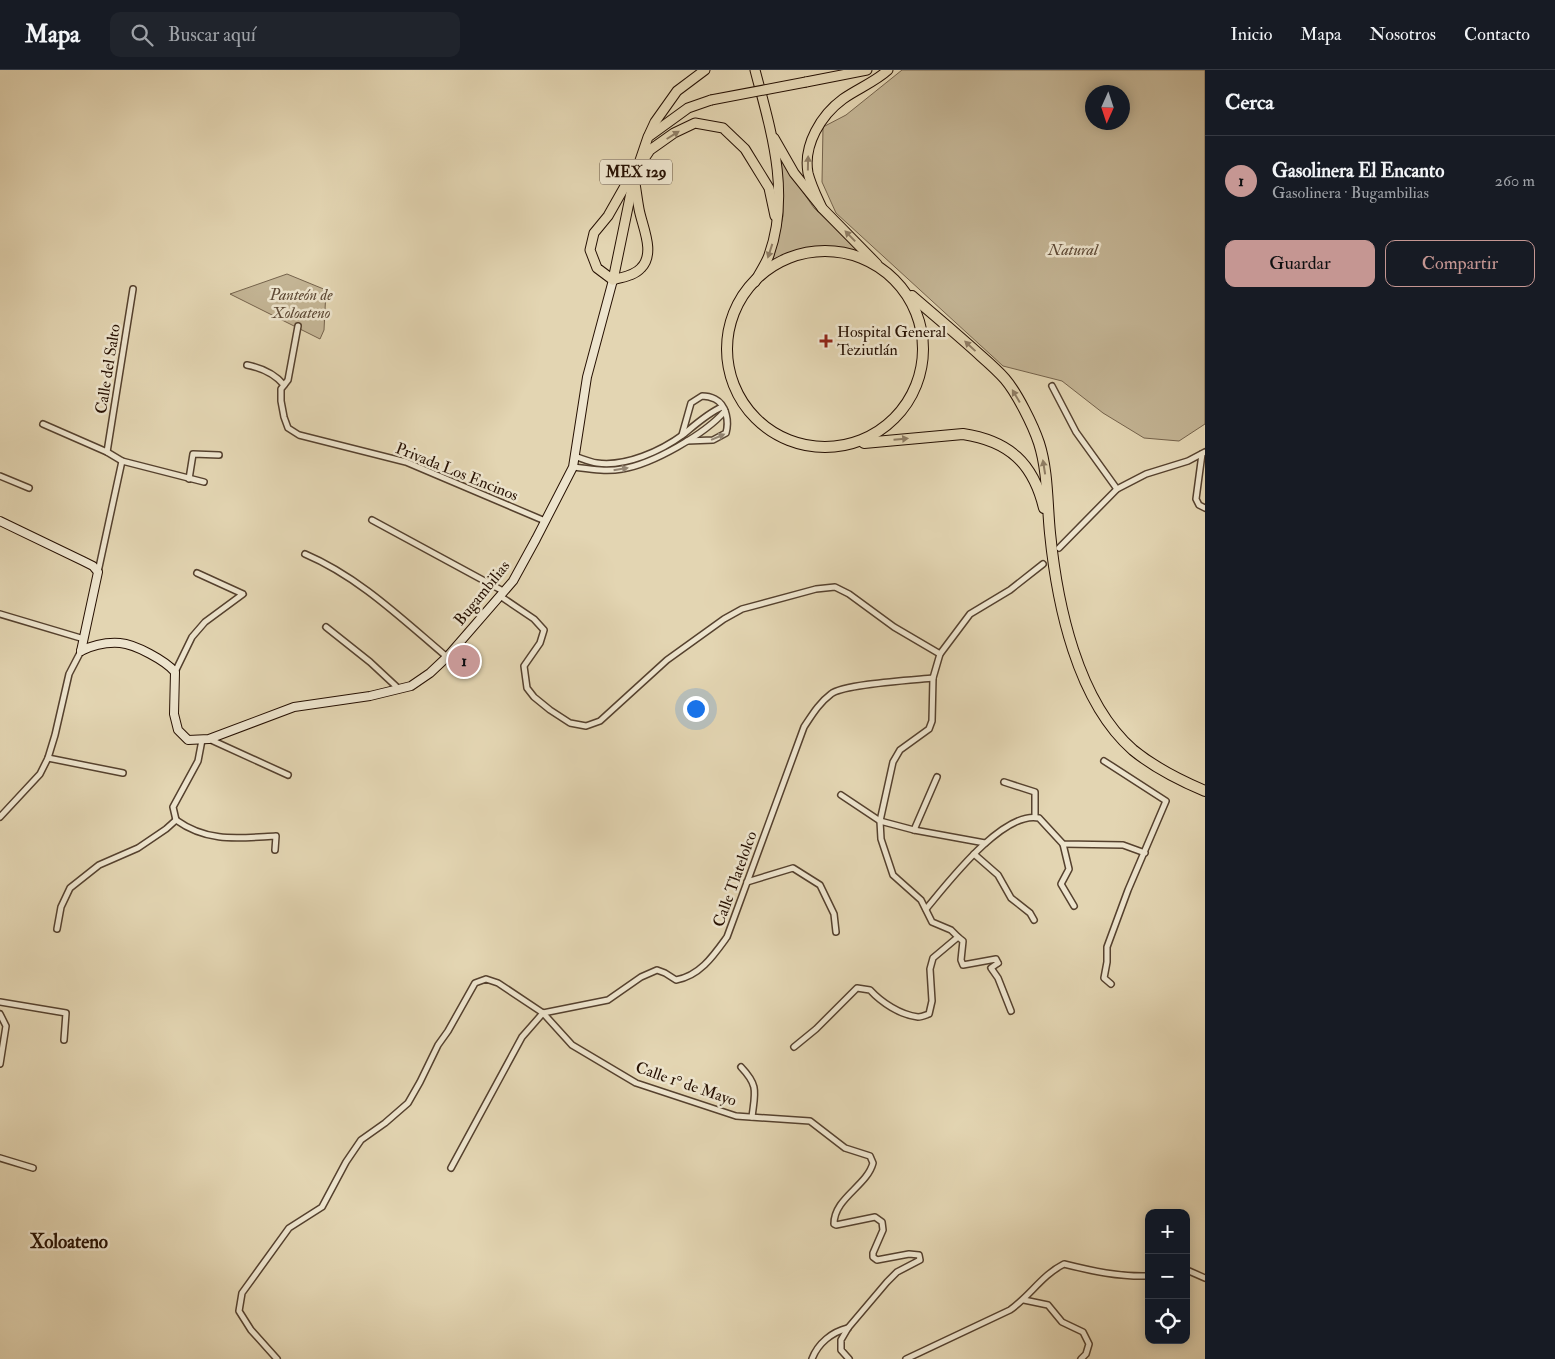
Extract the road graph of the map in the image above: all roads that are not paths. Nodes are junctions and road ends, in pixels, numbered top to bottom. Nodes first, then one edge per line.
1 (705, 70) edge
2 (755, 70) edge
3 (866, 70) edge
4 (888, 70) edge
5 (772, 134) junction
6 (648, 138) junction
7 (638, 167) junction
8 (634, 178) junction
9 (822, 208) junction
10 (777, 226) junction
11 (877, 264) junction
12 (613, 280) junction
13 (755, 282) junction
14 (133, 289) dead end
15 (909, 294) junction
16 (298, 326) dead end
17 (247, 365) dead end
18 (284, 385) junction
19 (1052, 386) dead end
20 (724, 409) junction
21 (43, 424) dead end
22 (682, 436) junction
23 (686, 442) junction
24 (852, 444) junction
25 (107, 452) junction
26 (1204, 454) edge
27 (219, 455) dead end
28 (574, 456) junction
29 (122, 461) junction
30 (572, 467) junction
31 (0, 476) edge
32 (189, 479) junction
33 (204, 482) dead end
34 (29, 488) dead end
35 (1117, 489) junction
36 (1205, 508) edge
37 (372, 520) dead end
38 (546, 521) junction
39 (0, 522) edge
40 (1050, 533) junction
41 (1059, 548) dead end
42 (305, 554) dead end
43 (1043, 564) dead end
44 (98, 572) junction
45 (197, 573) dead end
46 (502, 593) junction
47 (0, 614) edge
48 (326, 627) dead end
49 (84, 639) junction
50 (82, 651) junction
51 (940, 654) junction
52 (447, 657) junction
53 (175, 672) junction
54 (933, 678) junction
55 (400, 689) junction
56 (206, 739) junction
57 (48, 758) junction
58 (1104, 761) dead end
59 (122, 773) dead end
60 (288, 775) dead end
61 (936, 778) dead end
62 (1004, 782) dead end
63 (1205, 791) edge
64 (841, 795) dead end
65 (1035, 817) junction
66 (0, 818) edge
67 (176, 820) junction
68 (880, 821) junction
69 (914, 830) junction
70 (985, 844) junction
71 (1063, 844) junction
72 (275, 850) dead end
73 (1145, 853) junction
74 (974, 854) junction
75 (747, 882) junction
76 (1074, 906) dead end
77 (926, 909) junction
78 (1034, 920) dead end
79 (57, 929) dead end
80 (836, 932) dead end
81 (958, 937) junction
82 (1111, 984) dead end
83 (0, 1002) edge
84 (1011, 1011) dead end
85 (543, 1013) junction
86 (0, 1014) edge
87 (64, 1040) dead end
88 (794, 1047) dead end
89 (0, 1064) edge
90 (741, 1067) dead end
91 (752, 1117) junction
92 (0, 1158) edge
93 (33, 1168) dead end
94 (451, 1168) dead end
95 (1190, 1271) edge
96 (1145, 1276) edge
97 (1205, 1278) edge
98 (1024, 1300) junction
99 (848, 1328) junction
100 (277, 1359) edge
101 (812, 1359) edge
102 (849, 1359) edge
103 (906, 1359) edge
104 (1081, 1359) edge

1 - 6 main road
2 - 5 main road
3 - 6 main road, MEX 129, bridge
9 -> 4 main road
5 - 9 main road
5 - 10 main road
6 - 7 main road, MEX 129
7 - 8 main road, MEX 129
7 -> 10 main road
8 - 12 main road, MEX 129
8 - 12 main road
8 - 12 main road
11 -> 9 main road
10 -> 13 main road
11 - 13 highway
11 - 15 highway
12 - 28 main road, Bugambilias
13 - 24 highway
14 - 25 street, Calle del Salto
15 - 24 highway
40 -> 15 highway
16 - 18 street
17 - 18 street
18 - 38 street, Privada Los Encinos
19 - 35 street
20 - 22 street
20 - 22 street
20 - 23 street
23 -> 20 street
21 - 25 street
22 - 28 street
30 -> 23 street
24 -> 40 highway
25 - 29 street
26 - 35 street
26 - 36 street
27 - 32 street
28 - 30 main road, Bugambilias
29 - 32 street
29 - 44 street
30 - 38 main road, Bugambilias
31 - 34 street
32 - 33 street
35 - 41 street
37 - 46 street
38 - 46 main road, Bugambilias
39 - 44 main road
40 - 63 highway
42 - 52 street
43 - 51 street
44 - 49 main road
45 - 53 street
46 - 51 street
46 - 52 main road, Bugambilias
47 - 49 street
48 - 55 street
49 - 50 main road
50 - 53 main road
50 - 57 street
51 - 54 street
52 - 55 main road, Bugambilias
53 - 56 main road, Bugambilias
54 - 68 street
54 - 75 street, Calle Tlatelolco
55 - 56 main road, Bugambilias
56 - 60 street
56 - 67 street
57 - 59 street
57 - 66 street
58 - 73 street
61 - 69 street
62 - 65 street
64 - 68 street
65 - 70 street
65 - 71 street
67 - 72 street
67 - 79 street
68 - 69 street
68 - 77 street
69 - 70 street
70 - 74 street
71 - 73 street
71 - 76 street
73 - 82 street
74 - 77 street
74 - 78 street
75 - 80 street
75 - 85 street, Calle Tlatelolco
77 - 81 street
81 - 84 street
81 - 88 street
83 - 87 street
85 - 91 street, Calle 1° de Mayo
85 - 94 street
85 - 100 street
86 - 89 street
90 - 91 street
91 - 99 street, Calle 1° de Mayo
92 - 93 street
95 - 97 street
96 - 98 street
98 - 103 street
98 - 104 street
99 - 101 street
99 - 102 street

